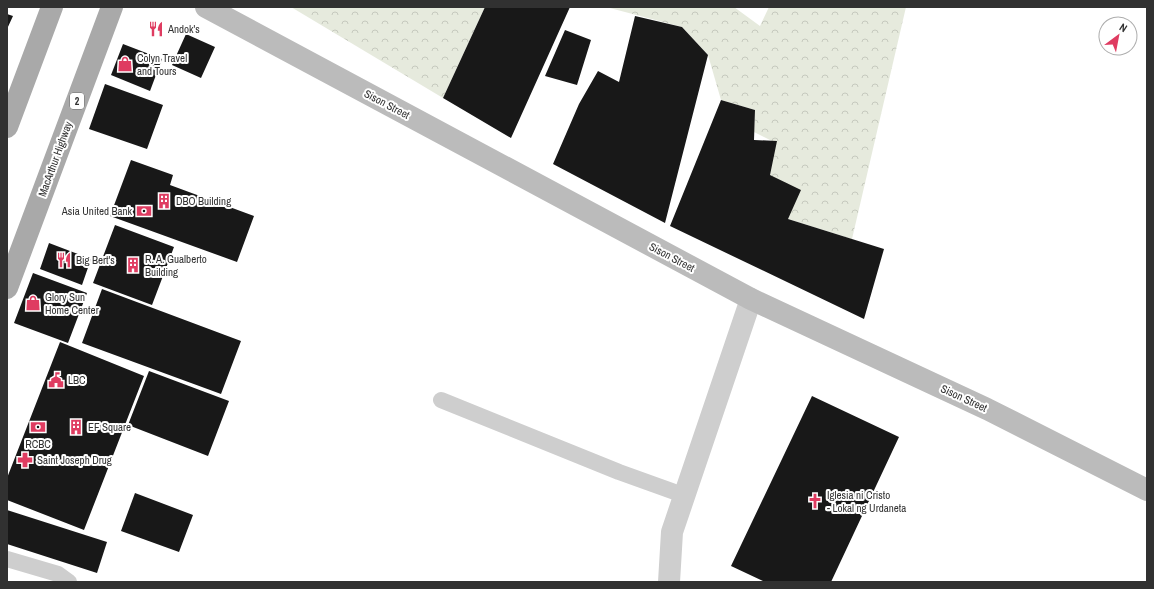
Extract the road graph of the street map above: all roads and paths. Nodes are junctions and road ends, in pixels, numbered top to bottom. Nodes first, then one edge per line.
1 (52, 7) edge
2 (112, 7) edge
3 (206, 7) edge
4 (7, 127) edge
5 (7, 288) edge
6 (751, 299) junction
7 (441, 400) dead end
8 (1147, 490) edge
9 (683, 495) junction
10 (7, 559) edge
11 (69, 582) edge
12 (669, 582) edge

1 - 4 main road
2 - 5 main road, MacArthur Highway / 2
3 - 6 street, Sison Street
6 - 8 street, Sison Street
6 - 9 street
7 - 9 lane
9 - 12 street
10 - 11 lane

